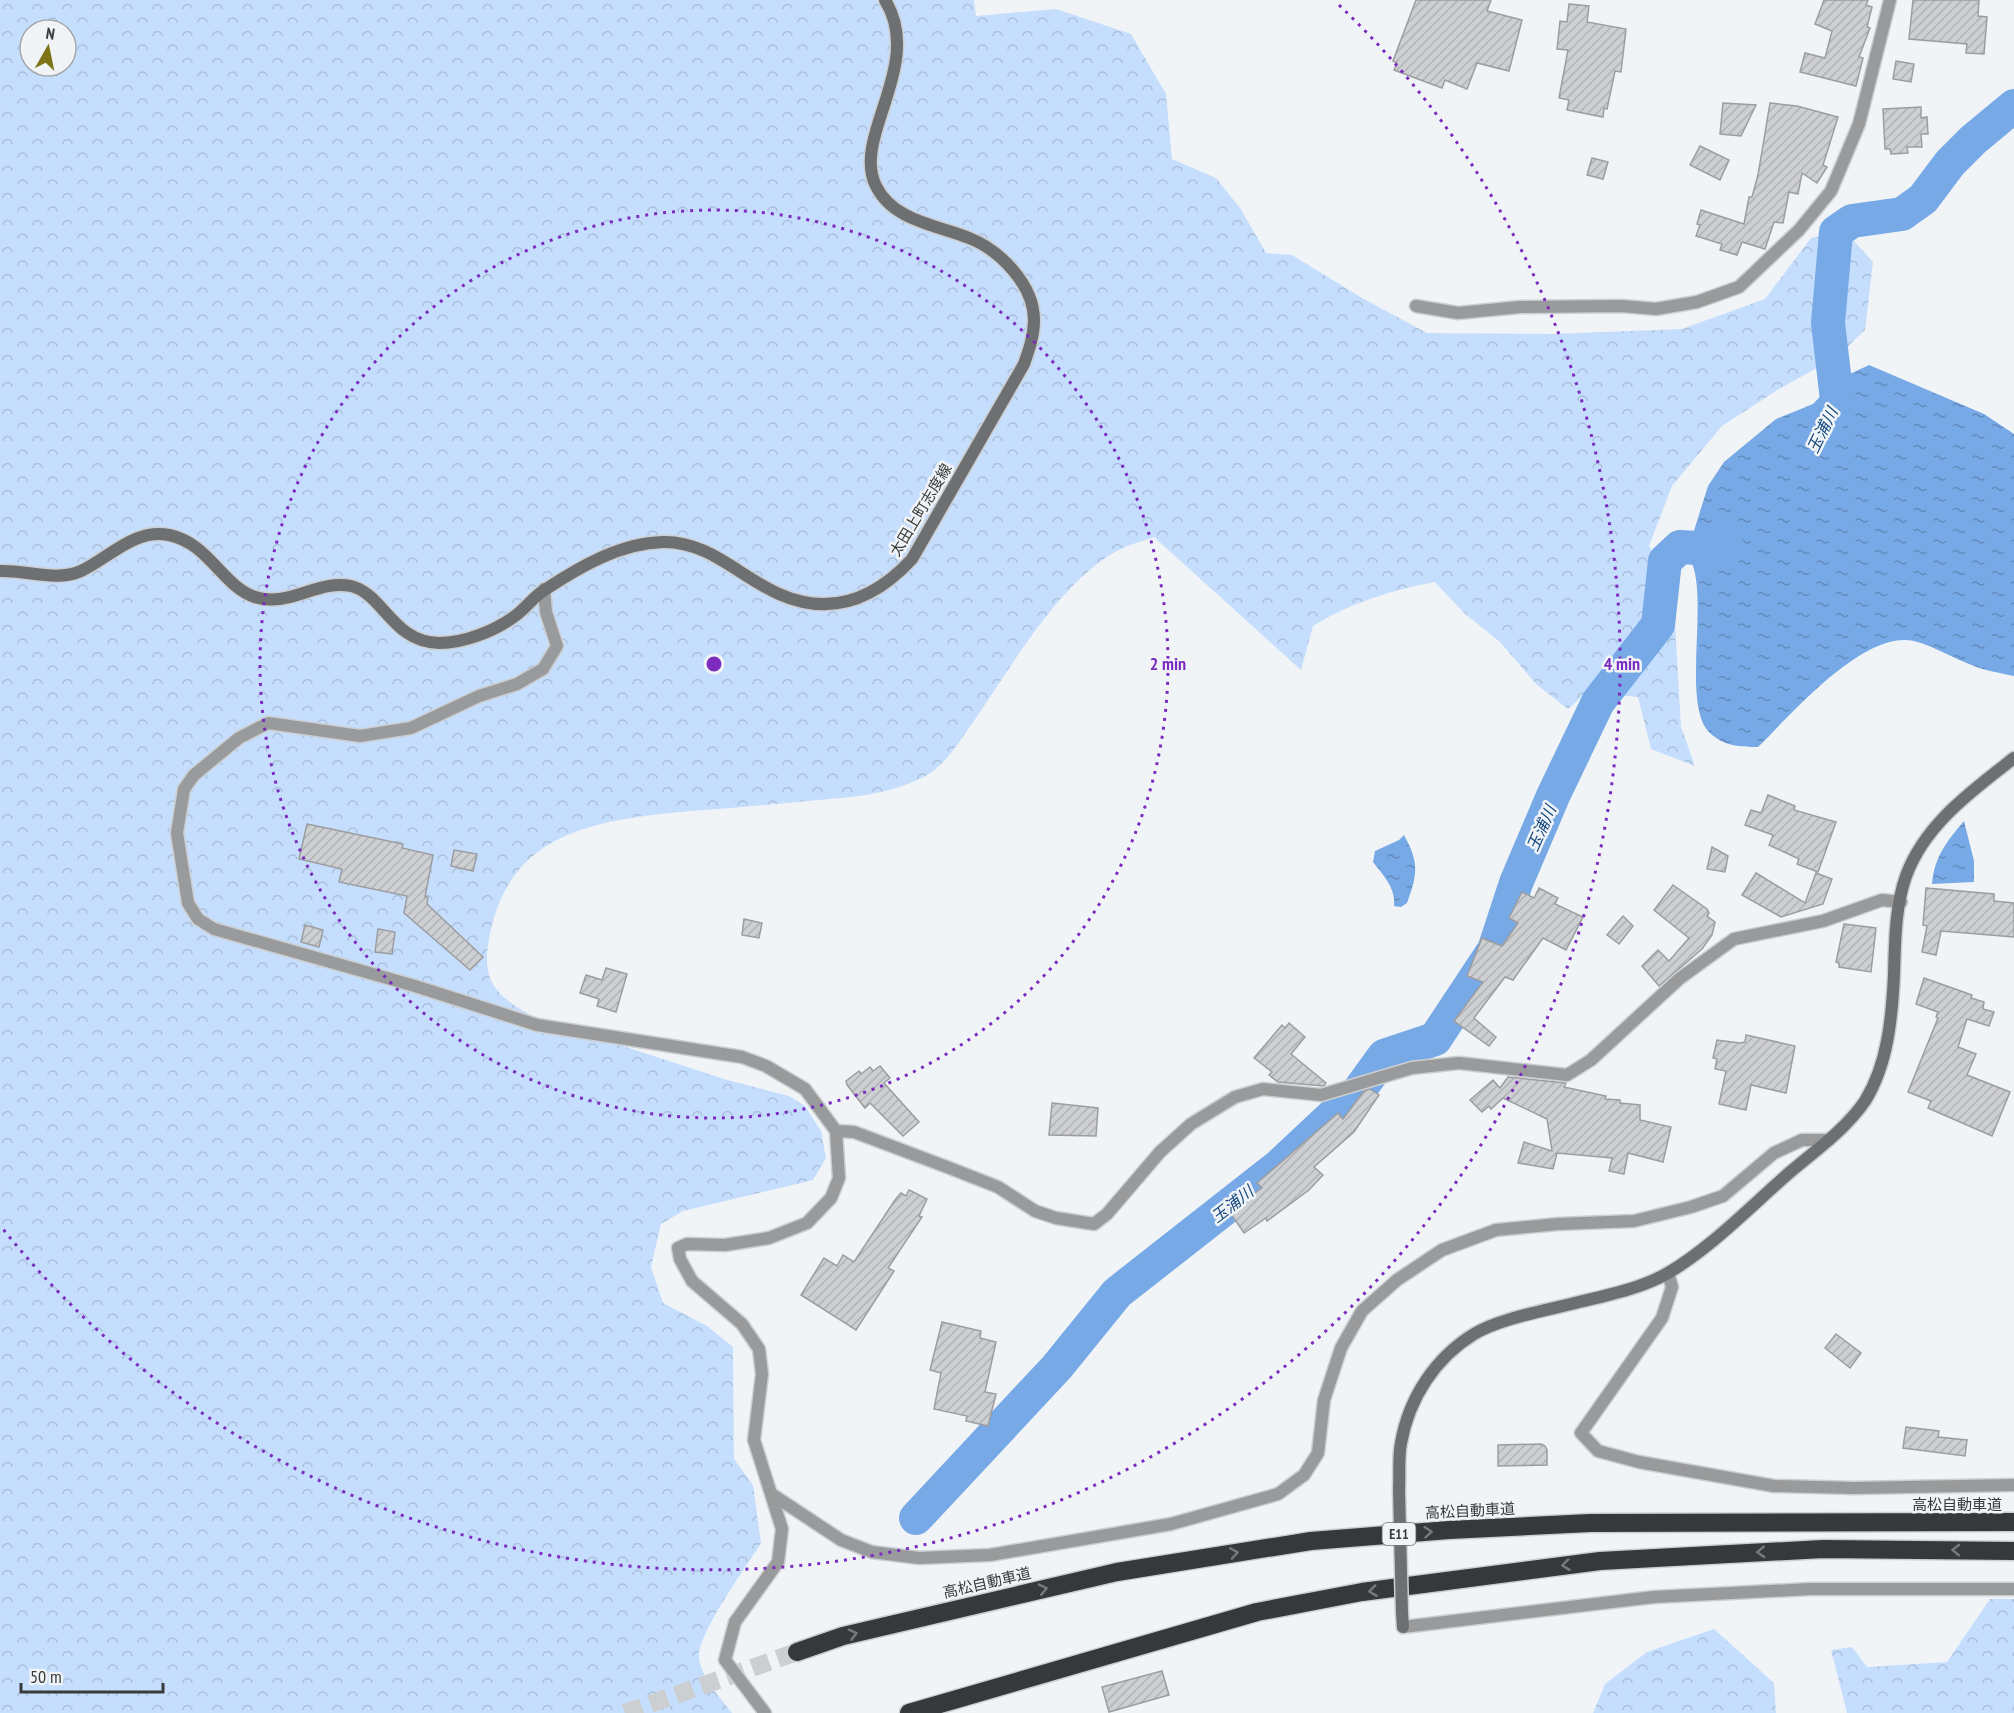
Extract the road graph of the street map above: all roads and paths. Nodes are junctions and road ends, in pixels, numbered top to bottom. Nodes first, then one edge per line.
1 (885, 0) edge
2 (1890, 0) edge
3 (1416, 306) dead end
4 (0, 571) edge
5 (544, 590) junction
6 (2014, 758) edge
7 (1900, 902) junction
8 (836, 1131) junction
9 (1829, 1140) junction
10 (1668, 1273) junction
11 (2014, 1485) edge
12 (773, 1495) junction
13 (2014, 1522) edge
14 (2014, 1551) edge
15 (2014, 1589) edge
16 (1403, 1627) joint
17 (797, 1652) tunnel mouth
18 (765, 1713) edge
19 (909, 1713) edge

1 - 5 main road, 太田上町志度線
2 - 3 street
4 - 5 main road, 太田上町志度線
5 - 8 street
6 - 7 main road
7 - 8 street
7 - 9 main road
8 - 12 street
9 - 10 main road
9 - 12 street
10 - 11 street
10 - 16 main road, bridge
12 - 18 street
17 -> 13 highway, 高松自動車道 / E11
14 -> 19 highway
15 - 16 street

